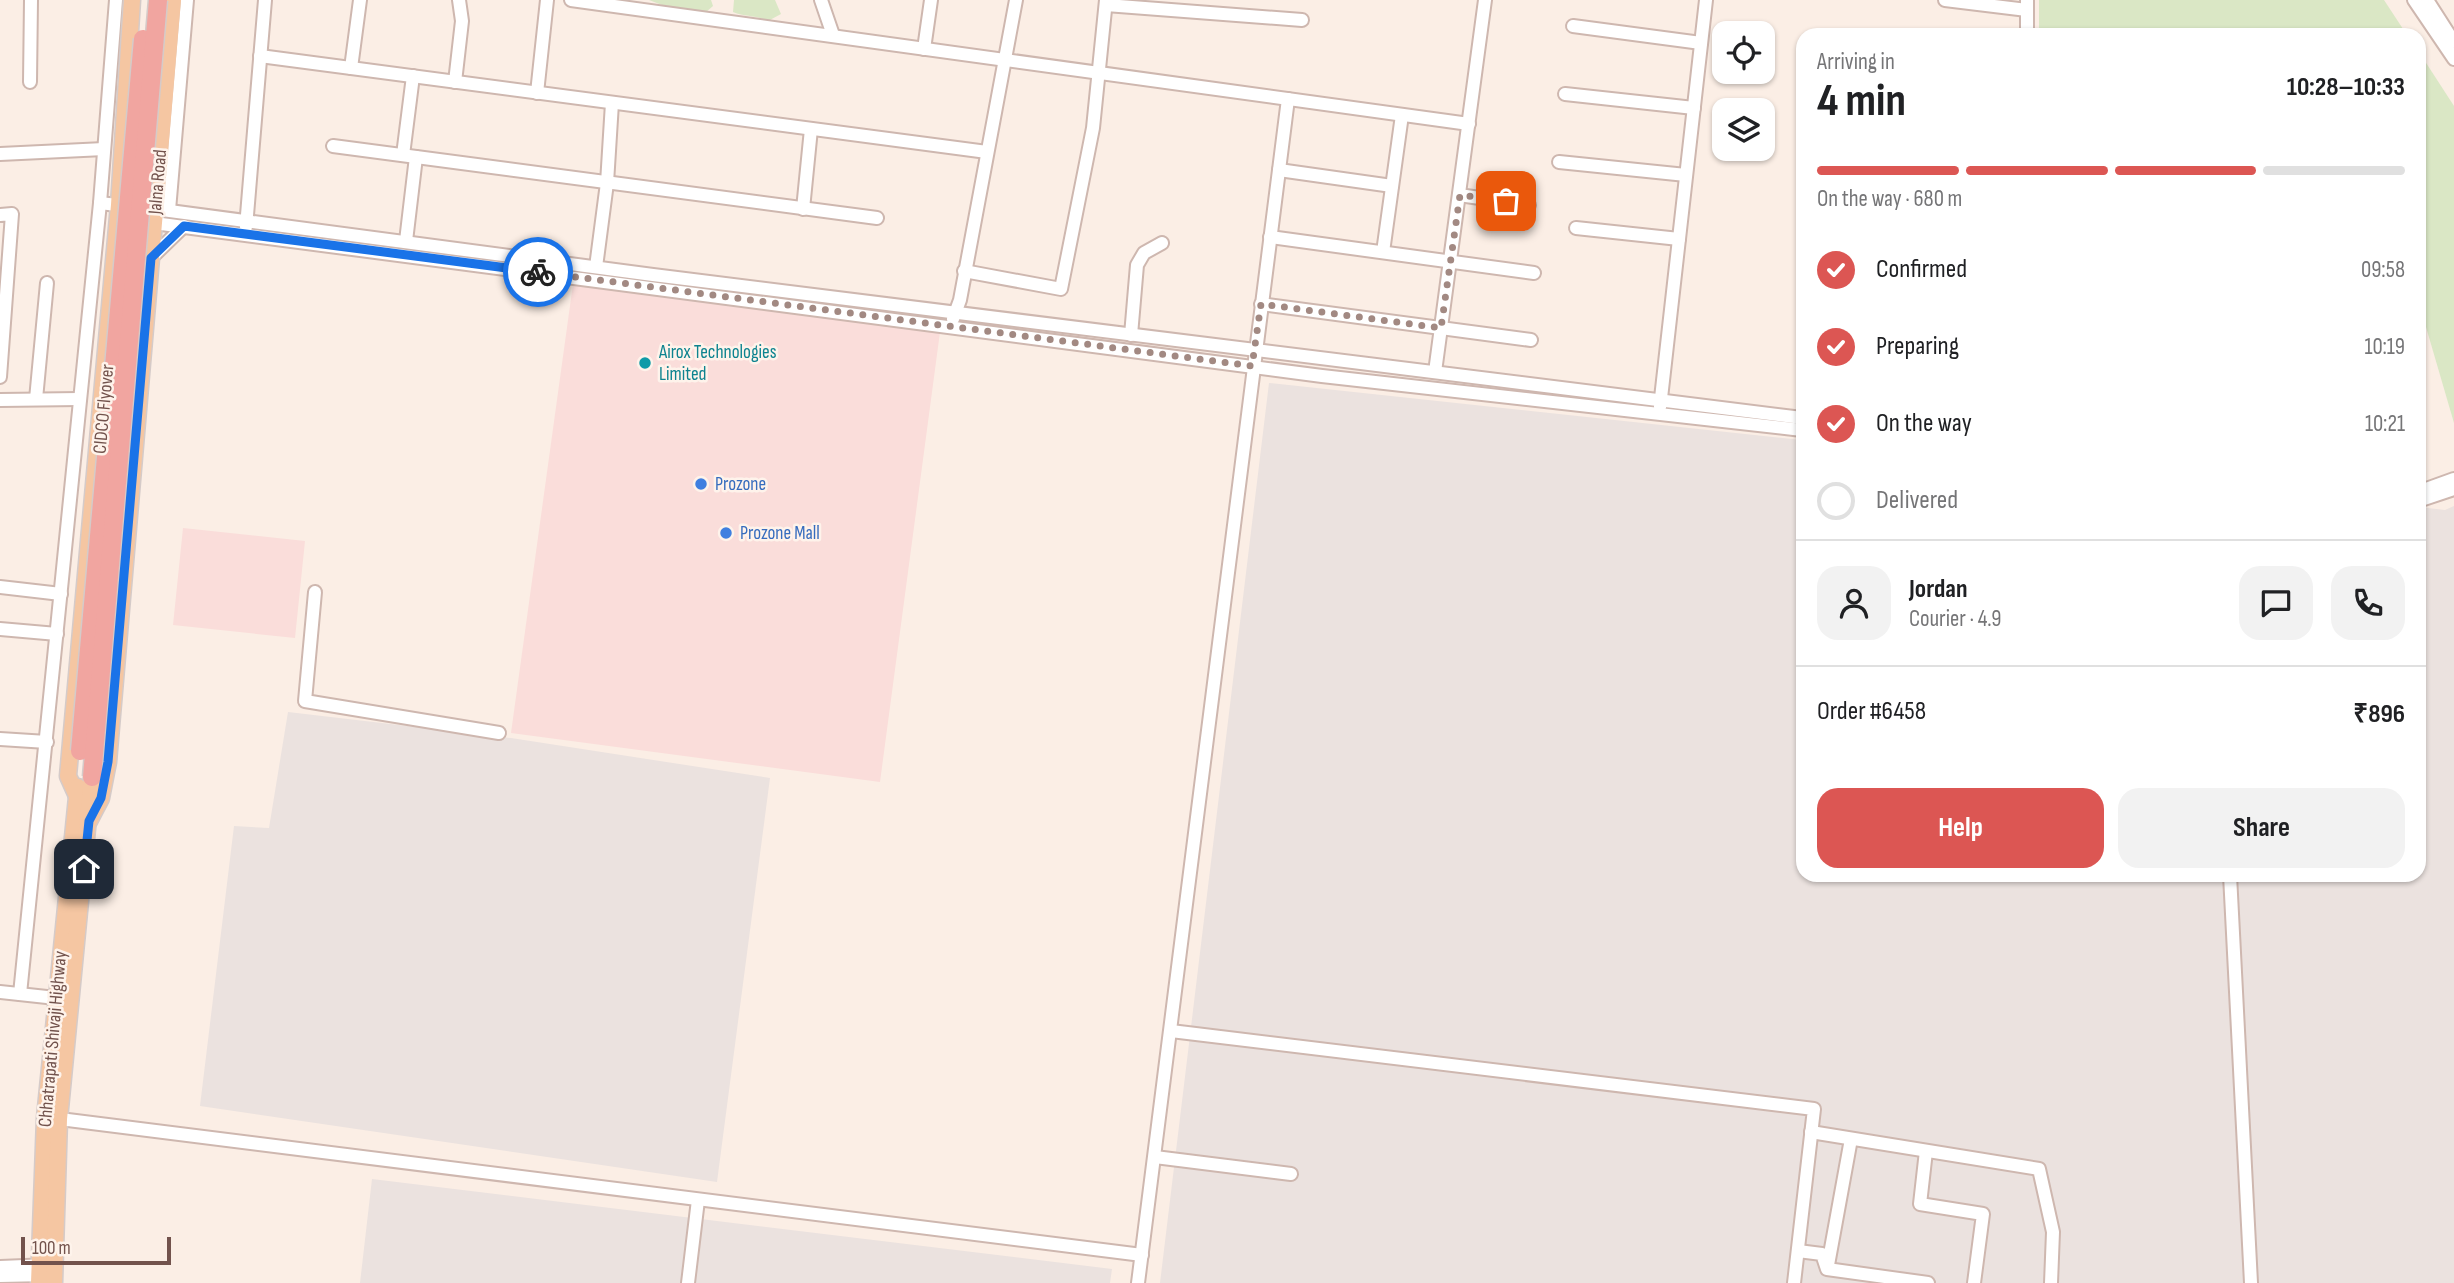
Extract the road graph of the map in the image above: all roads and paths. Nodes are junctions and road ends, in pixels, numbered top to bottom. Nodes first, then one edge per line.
1 (30, 0) edge
2 (116, 0) edge
3 (132, 0) edge
4 (147, 0) edge
5 (158, 0) edge
6 (173, 0) edge
7 (187, 0) edge
8 (265, 0) edge
9 (360, 0) edge
10 (459, 0) edge
11 (547, 0) edge
12 (571, 0) edge
13 (821, 0) edge
14 (931, 0) edge
15 (1016, 0) edge
16 (1485, 0) edge
17 (1706, 0) edge
18 (1946, 0) edge
19 (2414, 0) edge
20 (2427, 0) edge
21 (1106, 3) edge
22 (630, 4) edge
23 (1174, 5) edge
24 (2027, 5) edge
25 (1302, 20) dead end
26 (1573, 26) dead end
27 (2027, 28) edge
28 (832, 35) junction
29 (2454, 41) edge
30 (1701, 43) junction
31 (924, 48) junction
32 (260, 56) junction
33 (1004, 60) junction
34 (2454, 60) edge
35 (351, 68) junction
36 (1098, 73) junction
37 (413, 76) junction
38 (30, 82) dead end
39 (455, 82) junction
40 (537, 93) junction
41 (1565, 94) dead end
42 (1288, 99) junction
43 (612, 103) junction
44 (1693, 108) junction
45 (1402, 115) junction
46 (1469, 124) junction
47 (811, 129) junction
48 (333, 146) dead end
49 (104, 149) junction
50 (988, 152) junction
51 (0, 154) edge
52 (410, 156) junction
53 (1559, 162) dead end
54 (1279, 170) junction
55 (1686, 175) junction
56 (607, 183) junction
57 (1392, 186) junction
58 (1460, 195) junction
59 (100, 203) junction
60 (1529, 205) dead end
61 (803, 209) junction
62 (118, 212) junction
63 (160, 214) junction
64 (0, 215) edge
65 (877, 218) dead end
66 (247, 220) junction
67 (184, 226) junction
68 (1576, 228) dead end
69 (246, 234) junction
70 (1270, 237) junction
71 (1679, 239) junction
72 (405, 241) junction
73 (1162, 243) dead end
74 (1382, 252) junction
75 (151, 258) junction
76 (1450, 262) junction
77 (596, 267) junction
78 (964, 271) junction
79 (1534, 273) dead end
80 (47, 283) dead end
81 (1261, 304) junction
82 (960, 313) junction
83 (958, 327) junction
84 (1441, 328) junction
85 (1131, 335) junction
86 (1531, 340) dead end
87 (1255, 348) junction
88 (1252, 366) junction
89 (1435, 372) junction
90 (0, 377) edge
91 (36, 399) junction
92 (80, 399) junction
93 (0, 400) edge
94 (1660, 407) junction
95 (1796, 418) edge
96 (1765, 420) junction
97 (1796, 428) edge
98 (2454, 479) edge
99 (2426, 489) edge
100 (2454, 489) edge
101 (2426, 499) edge
102 (0, 587) edge
103 (315, 592) dead end
104 (61, 594) junction
105 (0, 629) edge
106 (57, 634) junction
107 (499, 733) dead end
108 (0, 739) edge
109 (47, 742) junction
110 (80, 751) joint
111 (92, 777) joint
112 (77, 796) junction
113 (89, 821) junction
114 (2230, 882) edge
115 (0, 992) edge
116 (20, 994) junction
117 (56, 998) junction
118 (1171, 1031) junction
119 (52, 1118) junction
120 (1811, 1132) junction
121 (1851, 1139) junction
122 (1926, 1151) junction
123 (1155, 1157) junction
124 (1291, 1174) dead end
125 (698, 1200) junction
126 (1798, 1251) junction
127 (1142, 1255) junction
128 (0, 1266) edge
129 (1827, 1269) junction
130 (46, 1274) edge
131 (0, 1276) edge
132 (688, 1283) edge
133 (1138, 1283) edge
134 (1794, 1283) edge
135 (1928, 1283) edge
136 (1974, 1283) edge
137 (2051, 1283) edge
138 (2251, 1283) edge

1 - 38 street
2 - 49 street
3 - 62 main road
4 - 110 highway, CIDCO Flyover, bridge
5 - 111 highway, CIDCO Flyover, bridge
6 - 63 main road, Jalna Road
7 - 63 street
8 - 32 street
9 - 35 street
10 - 39 street
11 - 40 street
12 - 22 street
13 - 28 street
14 - 31 street
15 - 33 street
16 - 46 street
17 - 30 street
18 - 24 street
19 - 34 street
20 - 29 street
21 - 23 street
21 - 36 street
22 - 28 street
23 - 25 street
24 - 27 street
26 - 30 street
28 - 31 street
30 - 44 street
31 - 33 street
32 - 35 street
32 - 66 street
33 - 36 street
33 - 50 street
35 - 37 street
36 - 42 street
36 - 78 street
37 - 39 street
37 - 52 street
39 - 40 street
40 - 43 street
41 - 44 street
42 - 45 street
42 - 54 street
43 - 47 street
43 - 56 street
44 - 55 street
45 - 46 street
45 - 57 street
46 - 58 street
47 - 50 street
47 - 61 street
48 - 52 street
49 - 51 street
49 - 59 street
50 - 78 street
52 - 56 street
52 - 72 street
53 - 55 street
54 - 57 street
54 - 70 street
55 - 71 street
56 - 61 street
56 - 77 street
57 - 74 street
58 - 60 street
58 - 76 street
59 - 62 street
59 - 92 street
61 - 65 street
62 - 63 street
62 - 112 main road
63 - 66 street
63 - 67 street
63 - 75 main road, Jalna Road
64 - 90 street
66 - 69 street
66 - 72 street
67 - 69 street
67 - 75 street
68 - 71 street
69 - 83 street
70 - 74 street
70 - 81 street
71 - 94 street
72 - 77 street
73 - 85 street
74 - 76 street
75 - 113 main road, Jalna Road
76 - 79 street
76 - 84 street
77 - 82 street
78 - 82 street
80 - 91 street
81 - 84 street
81 - 87 street
82 - 83 street
82 - 85 street
83 - 88 street
84 - 86 street
84 - 89 street
85 - 87 street
87 - 88 street
87 - 89 street
88 - 94 street
88 - 118 street
89 - 94 street
91 - 92 street
91 - 93 street
92 - 104 street
94 - 96 street
95 - 96 street
96 - 97 street
98 - 99 street
100 - 101 street
102 - 104 street
103 - 107 street
104 - 106 street
105 - 106 street
106 - 109 street
108 - 109 street
109 - 116 street
110 - 112 main road, CIDCO Flyover
111 - 113 main road, CIDCO Flyover
112 - 117 main road, Chhatrapati Shivaji Highway
113 - 119 main road, Chhatrapati Shivaji Highway
114 - 138 street
115 - 116 street
116 - 117 street
117 - 119 main road, Chhatrapati Shivaji Highway
118 - 120 street
118 - 123 street
119 - 125 street
119 - 130 main road, Chhatrapati Shivaji Highway
120 - 121 street
120 - 126 street
121 - 122 street
121 - 129 street
122 - 136 street
122 - 137 street
123 - 124 street
123 - 127 street
125 - 127 street
125 - 132 street
126 - 129 street
126 - 134 street
127 - 133 street
128 - 130 street
129 - 135 street
130 - 131 street

